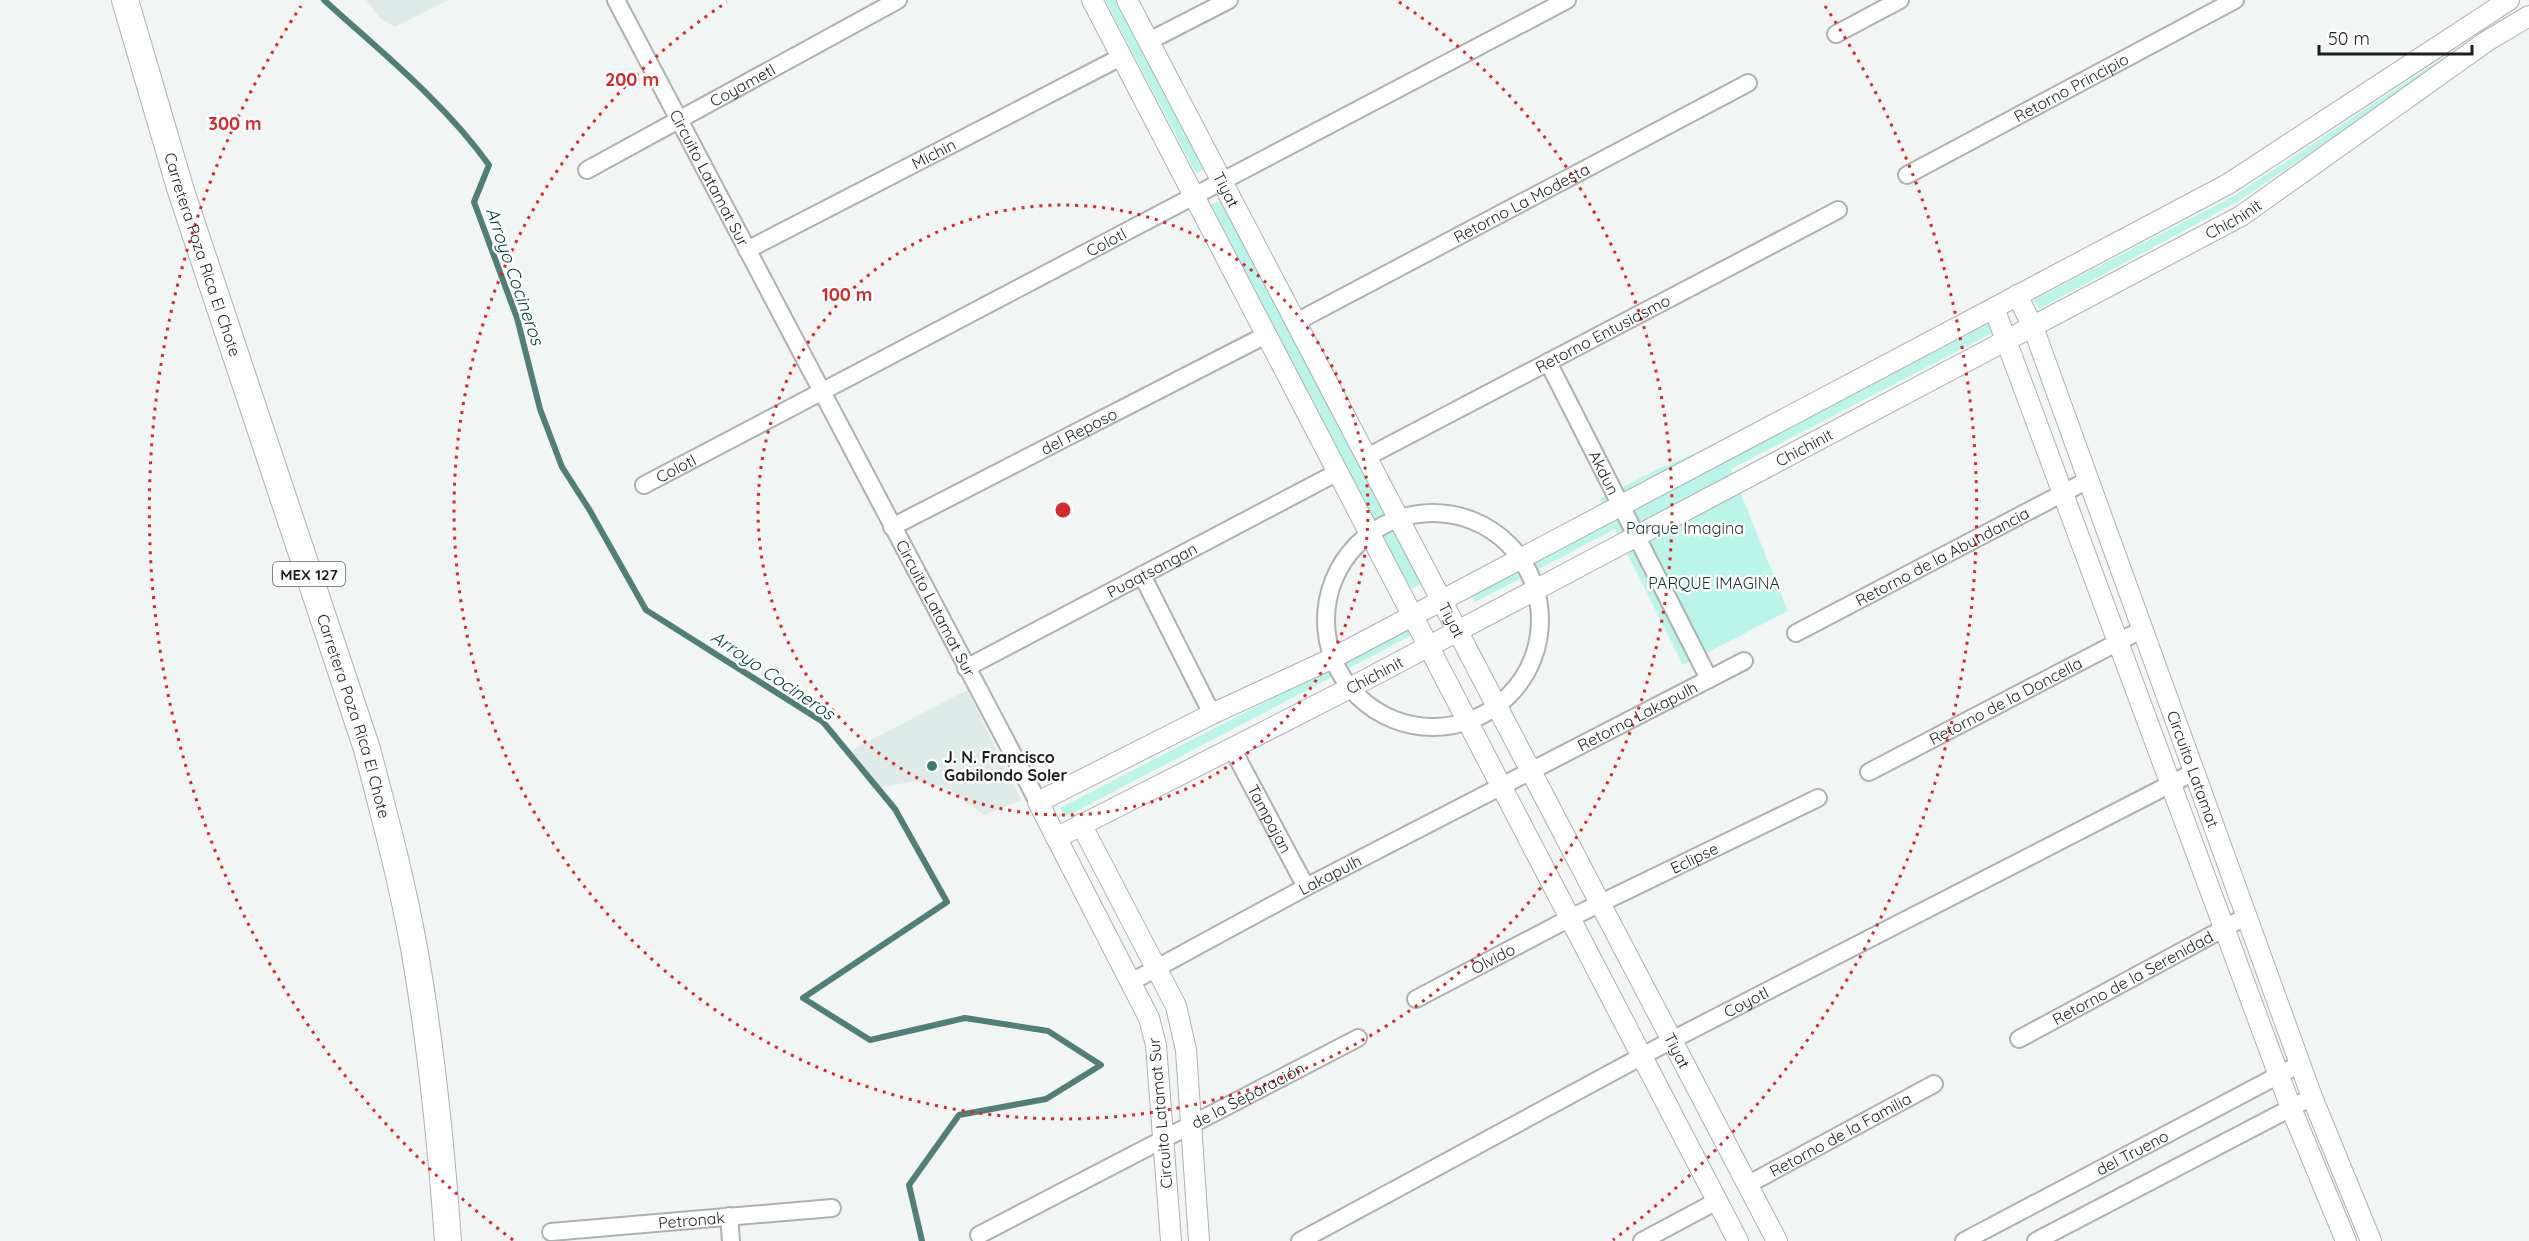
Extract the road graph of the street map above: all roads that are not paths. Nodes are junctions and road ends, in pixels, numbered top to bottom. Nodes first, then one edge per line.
1 (126, 0) edge
2 (616, 0) edge
3 (898, 0) edge
4 (1092, 0) edge
5 (1127, 0) edge
6 (1229, 0) edge
7 (1567, 0) edge
8 (1900, 0) edge
9 (2235, 0) edge
10 (2519, 0) edge
11 (2496, 3) edge
12 (2529, 14) edge
13 (2509, 28) junction
14 (1836, 34) dead end
15 (1149, 41) junction
16 (1121, 57) junction
17 (1748, 82) dead end
18 (678, 118) junction
19 (587, 170) dead end
20 (1906, 175) dead end
21 (1222, 182) junction
22 (1194, 195) junction
23 (1838, 210) dead end
24 (747, 250) junction
25 (2017, 296) junction
26 (1994, 308) junction
27 (1296, 322) junction
28 (2033, 327) junction
29 (1266, 335) junction
30 (2006, 341) junction
31 (1548, 362) junction
32 (1322, 372) junction
33 (1293, 386) junction
34 (821, 392) junction
35 (1366, 458) junction
36 (1338, 472) junction
37 (2088, 480) junction
38 (644, 485) dead end
39 (2062, 494) junction
40 (1621, 506) junction
41 (1398, 518) junction
42 (892, 527) junction
43 (1370, 533) junction
44 (1637, 537) junction
45 (1521, 559) junction
46 (1142, 575) junction
47 (1536, 590) junction
48 (1441, 601) junction
49 (1413, 616) junction
50 (2143, 629) junction
51 (1458, 632) junction
52 (1796, 633) dead end
53 (2118, 643) junction
54 (1429, 647) junction
55 (1333, 658) junction
56 (1744, 661) dead end
57 (966, 668) junction
58 (1709, 679) junction
59 (1350, 688) junction
60 (1497, 706) junction
61 (1212, 714) junction
62 (1467, 721) junction
63 (1233, 750) junction
64 (1531, 772) junction
65 (1869, 772) dead end
66 (2194, 772) junction
67 (2171, 784) junction
68 (1502, 788) junction
69 (1818, 798) dead end
70 (1038, 802) junction
71 (1082, 824) junction
72 (1056, 838) junction
73 (1306, 887) junction
74 (1601, 904) junction
75 (2247, 916) junction
76 (1570, 918) junction
77 (2224, 928) junction
78 (1157, 969) junction
79 (1131, 982) junction
80 (1416, 999) dead end
81 (1358, 1038) dead end
82 (2019, 1039) dead end
83 (1672, 1040) junction
84 (1642, 1056) junction
85 (2300, 1064) junction
86 (2279, 1076) junction
87 (1934, 1084) dead end
88 (2312, 1097) junction
89 (2291, 1108) junction
90 (1191, 1125) junction
91 (1163, 1140) junction
92 (1747, 1185) junction
93 (1717, 1201) junction
94 (832, 1208) dead end
95 (729, 1216) junction
96 (551, 1232) dead end
97 (583, 1235) edge
98 (979, 1235) dead end
99 (448, 1241) edge
100 (731, 1241) edge
101 (1171, 1241) edge
102 (1199, 1241) edge
103 (1300, 1241) edge
104 (1642, 1241) edge
105 (1738, 1241) edge
106 (1777, 1241) edge
107 (1964, 1241) edge
108 (2036, 1241) edge
109 (2346, 1241) edge
110 (2371, 1241) edge

1 - 99 main road, Carretera Poza Rica El Chote / MEX 127
2 - 18 street, Circuito Latamat Sur
3 - 18 street, Coyametl
4 - 16 street, Tiyat
5 - 15 street, Tiyat
6 - 15 street
7 - 21 street, Colotl
8 - 14 street
9 - 20 street, Retorno Principio
10 - 12 street
11 - 13 street
11 - 25 street, Chichinit
12 - 13 street, Chichinit
13 - 28 street, Chichinit
15 - 21 street, Tiyat
16 - 22 street, Tiyat
16 - 24 street, Michin
17 - 27 street, Retorno La Modesta
18 - 19 street, Coyametl
18 - 24 street, Circuito Latamat Sur
21 - 22 street, Colotl
21 - 27 street, Tiyat
22 - 29 street, Tiyat
22 - 34 street, Colotl
23 - 31 street, Retorno Entusiasmo
24 - 34 street, Circuito Latamat Sur
25 - 26 street, Chichinit
25 - 28 street, Circuito Latamat
26 - 30 street, Circuito Latamat
26 - 40 street, Chichinit
27 - 32 street, Tiyat
28 - 30 street, Chichinit
28 - 37 street, Circuito Latamat
29 - 33 street, Tiyat
29 - 42 street, del Reposo
30 - 39 street, Circuito Latamat
30 - 44 street, Chichinit
31 - 35 street, Retorno Entusiasmo
31 - 40 street, Akdun
32 - 33 street
32 - 35 street, Tiyat
33 - 36 street, Tiyat
34 - 38 street, Colotl
34 - 42 street, Circuito Latamat Sur
35 - 41 street, Tiyat
36 - 43 street, Tiyat
36 - 46 street, Puaqtsangan
37 - 39 street, Retorno de la Abundancia
37 - 50 street, Circuito Latamat
39 - 52 street, Retorno de la Abundancia
39 - 53 street, Circuito Latamat
40 - 44 street, Akdun
40 - 45 street, Chichinit
41 - 43 street
41 - 45 street
41 - 48 street, Tiyat
42 - 57 street, Circuito Latamat Sur
43 - 49 street, Tiyat
43 - 55 street
44 - 47 street, Chichinit
44 - 58 street, Akdun
45 - 47 street
45 - 48 street, Chichinit
46 - 57 street, Puaqtsangan
46 - 61 street
47 - 51 street, Chichinit
47 - 60 street
48 - 49 street, Chichinit
48 - 51 street, Tiyat
49 - 54 street, Tiyat
49 - 55 street, Chichinit
50 - 53 street, Retorno de la Doncella
50 - 66 street, Circuito Latamat
51 - 54 street, Chichinit
51 - 60 street, Tiyat
53 - 65 street, Retorno de la Doncella
53 - 67 street, Circuito Latamat
54 - 59 street, Chichinit
54 - 62 street, Tiyat
55 - 59 street
55 - 61 street, Chichinit
56 - 58 street, Retorno Lakapulh
57 - 70 street, Circuito Latamat Sur
58 - 64 street, Retorno Lakapulh
59 - 62 street
59 - 63 street, Chichinit
60 - 62 street
60 - 64 street, Tiyat
61 - 70 street, Chichinit
62 - 68 street, Tiyat
63 - 71 street, Chichinit
63 - 73 street, Tampajan
64 - 68 street, Lakapulh
64 - 74 street, Tiyat
66 - 67 street, Coyotl
66 - 75 street, Circuito Latamat
67 - 77 street, Circuito Latamat
67 - 83 street, Coyotl
68 - 73 street, Lakapulh
68 - 76 street, Tiyat
69 - 74 street, Eclipse
70 - 72 street, Circuito Latamat Sur
71 - 72 street, Chichinit
71 - 78 street, Circuito Latamat Sur
72 - 79 street, Circuito Latamat Sur
73 - 78 street, Lakapulh
74 - 76 street, Eclipse
74 - 83 street, Tiyat
75 - 77 street, Retorno de la Serenidad
75 - 85 street, Circuito Latamat
76 - 80 street, Olvido
76 - 84 street, Tiyat
77 - 82 street, Retorno de la Serenidad
77 - 86 street, Circuito Latamat
78 - 79 street, Lakapulh
78 - 90 street, Circuito Latamat Sur
79 - 91 street, Circuito Latamat Sur
81 - 90 street, de la Separación
83 - 84 street, Coyotl
83 - 92 street, Tiyat
84 - 93 street, Tiyat
84 - 103 street, Coyotl
85 - 86 street, del Trueno
85 - 88 street, Circuito Latamat
86 - 89 street, Circuito Latamat
86 - 107 street, del Trueno
87 - 92 street, Retorno de la Familia
88 - 89 street, del Trueno
88 - 110 street, Circuito Latamat
89 - 108 street, del Trueno
89 - 109 street, Circuito Latamat
90 - 91 street, de la Separación
90 - 102 street, Circuito Latamat Sur
91 - 98 street, de la Separación
91 - 101 street, Circuito Latamat Sur
92 - 106 street, Tiyat
93 - 104 street
93 - 105 street, Tiyat
94 - 95 street, Petronak
95 - 97 street, Petronak
95 - 100 street
96 - 97 street, Petronak

